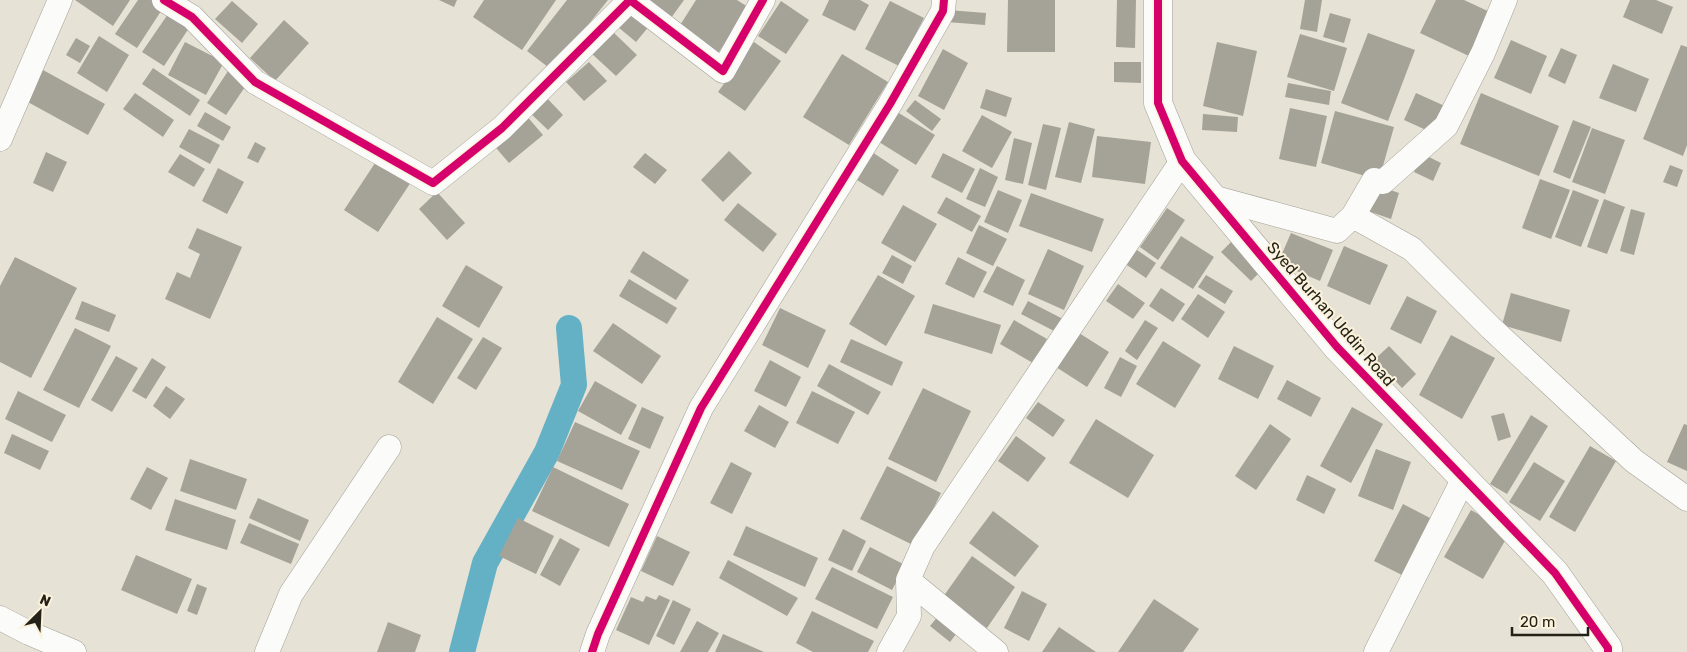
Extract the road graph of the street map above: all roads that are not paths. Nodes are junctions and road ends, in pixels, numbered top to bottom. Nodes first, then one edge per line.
1 (60, 0) edge
2 (164, 0) edge
3 (763, 0) edge
4 (944, 0) edge
5 (1158, 0) edge
6 (1505, 0) edge
7 (0, 140) edge
8 (1182, 161) junction
9 (1212, 197) junction
10 (1353, 216) junction
11 (389, 447) dead end
12 (1464, 478) junction
13 (1687, 499) edge
14 (908, 580) junction
15 (0, 618) edge
16 (74, 652) edge
17 (267, 652) edge
18 (592, 652) edge
19 (889, 652) edge
20 (996, 652) edge
21 (1376, 652) edge
22 (1608, 652) edge

1 - 7 street
2 - 3 street
4 - 18 street
5 - 8 street, Syed Burhan Uddin Road
6 - 10 street
8 - 9 street, Syed Burhan Uddin Road
8 - 14 street
9 - 10 street
9 - 12 street, Syed Burhan Uddin Road
10 - 13 street
11 - 17 street
12 - 21 street
12 - 22 street, Syed Burhan Uddin Road
14 - 19 street
14 - 20 street
15 - 16 street

